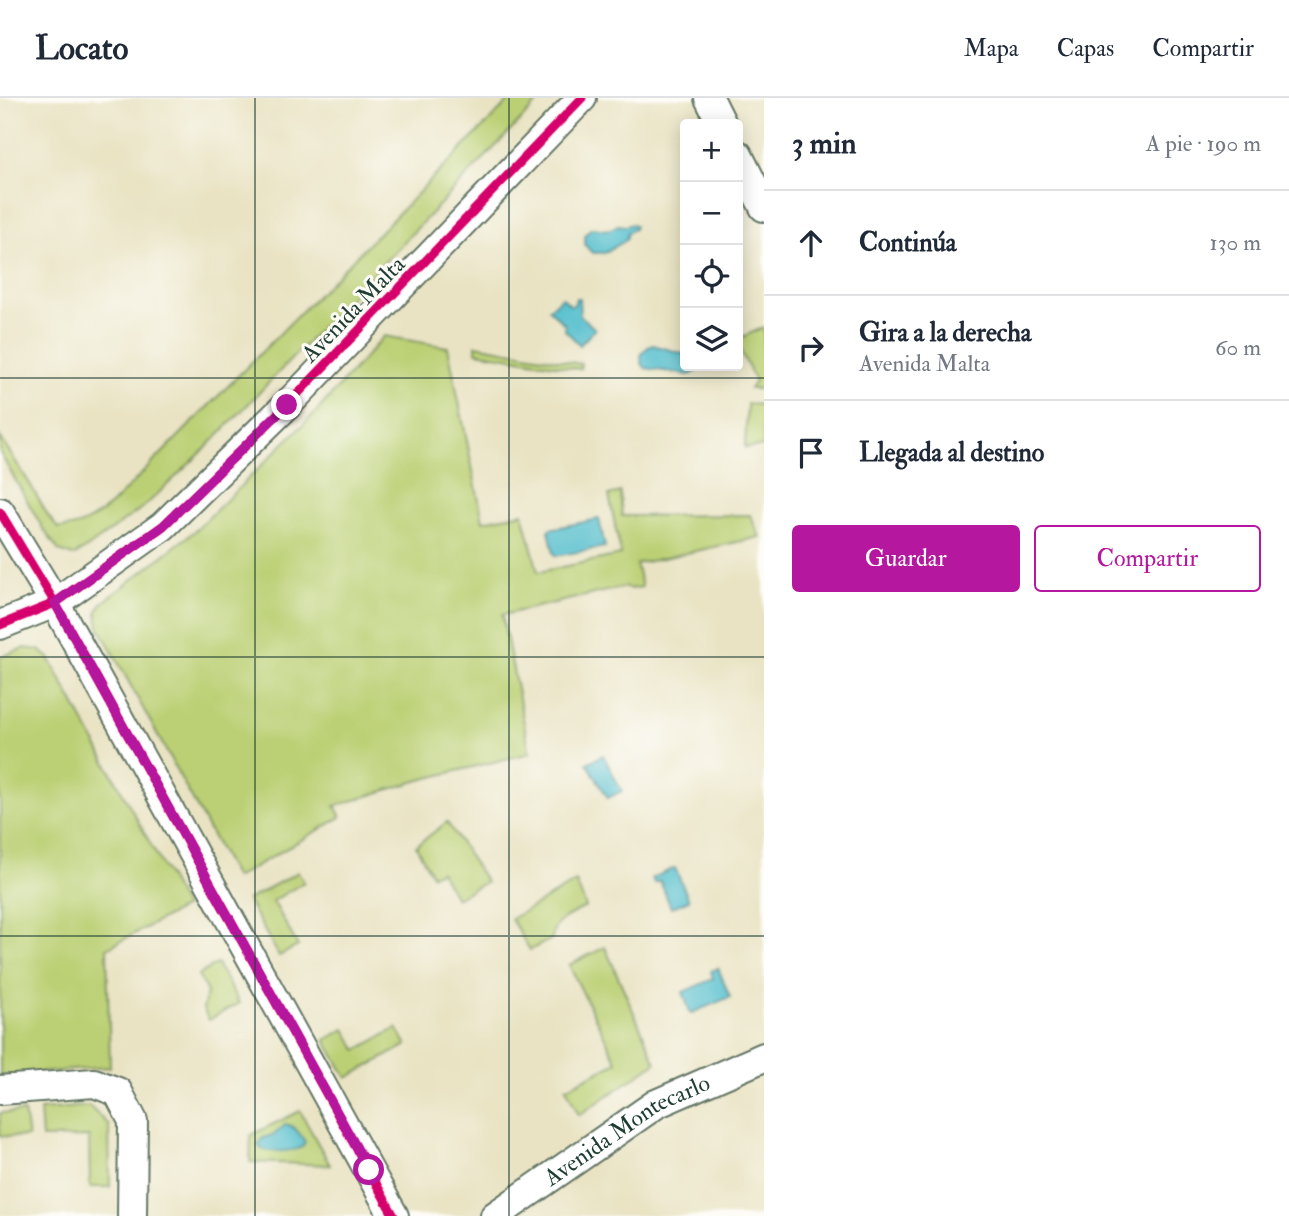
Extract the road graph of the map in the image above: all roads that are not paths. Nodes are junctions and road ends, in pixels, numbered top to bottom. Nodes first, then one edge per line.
1 (582, 98) edge
2 (709, 98) edge
3 (720, 119) edge
4 (743, 165) edge
5 (764, 206) edge
6 (0, 512) edge
7 (55, 603) junction
8 (0, 625) edge
9 (764, 1057) edge
10 (0, 1090) edge
11 (132, 1216) edge
12 (394, 1216) edge
13 (495, 1216) edge

1 - 7 street, Avenida Malta
2 - 3 street
4 - 5 street
6 - 7 street
7 - 8 street, Avenida Malta
7 - 12 street
9 - 13 street, Avenida Montecarlo
10 - 11 street

